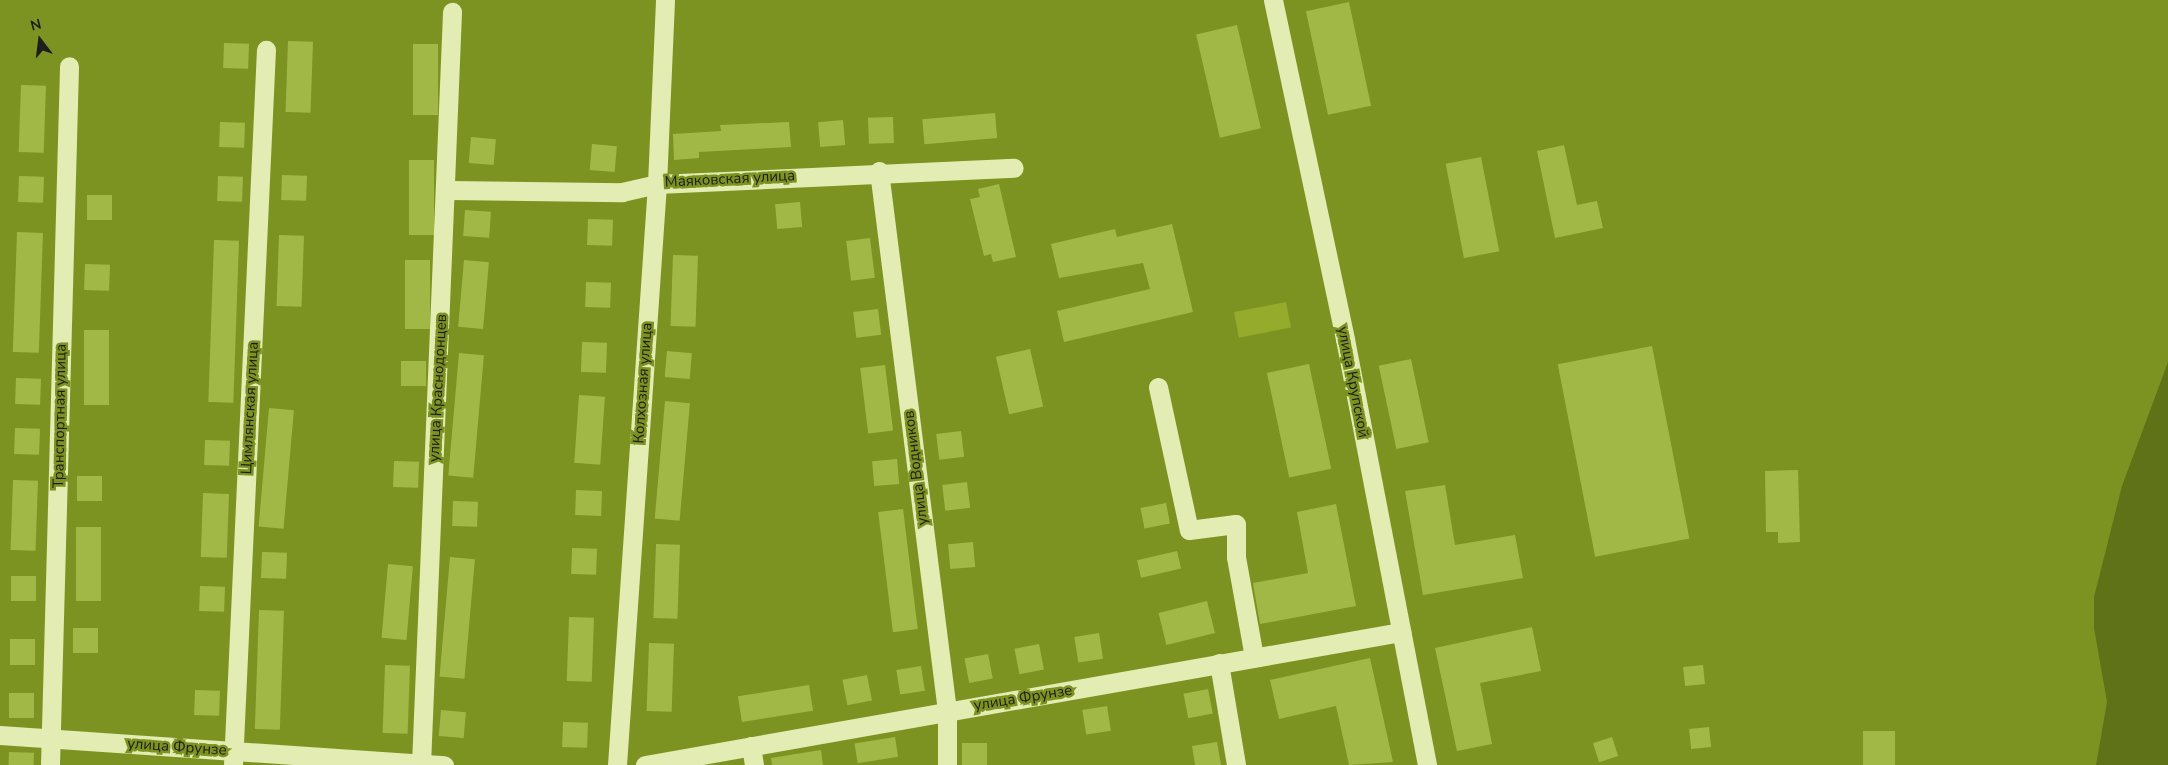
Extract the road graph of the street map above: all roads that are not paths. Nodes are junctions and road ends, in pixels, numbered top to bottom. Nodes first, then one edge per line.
1 (664, 0) edge
2 (1272, 0) edge
3 (452, 12) dead end
4 (266, 50) dead end
5 (69, 66) dead end
6 (1014, 168) dead end
7 (879, 171) junction
8 (657, 184) junction
9 (448, 190) junction
10 (1158, 387) dead end
11 (1401, 632) junction
12 (1254, 657) junction
13 (1219, 663) junction
14 (948, 711) junction
15 (0, 735) edge
16 (52, 738) junction
17 (751, 746) junction
18 (233, 758) edge
19 (421, 764) edge
20 (50, 765) edge
21 (444, 765) edge
22 (617, 765) edge
23 (645, 765) edge
24 (754, 765) edge
25 (947, 765) edge
26 (1236, 765) edge
27 (1427, 765) edge

1 - 8 street, Колхозная улица
2 - 11 street, улица Крупской
3 - 9 street, улица Краснодонцев
4 - 18 street, Цимлянская улица
5 - 16 street, Транспортная улица
6 - 7 street, Маяковская улица
7 - 8 street, Маяковская улица
7 - 14 street, улица Водников
8 - 9 street, Маяковская улица
8 - 22 street, Колхозная улица
9 - 19 street, улица Краснодонцев
10 - 12 street
11 - 12 street, улица Фрунзе
11 - 27 street, улица Крупской
12 - 13 street, улица Фрунзе
13 - 14 street, улица Фрунзе
13 - 26 street
14 - 17 street, улица Фрунзе
14 - 25 street, улица Водников
15 - 16 street, улица Фрунзе
16 - 18 street, улица Фрунзе
16 - 20 street, Транспортная улица
17 - 23 street, улица Фрунзе
17 - 24 street
18 - 19 street, улица Фрунзе
19 - 21 street, улица Фрунзе

